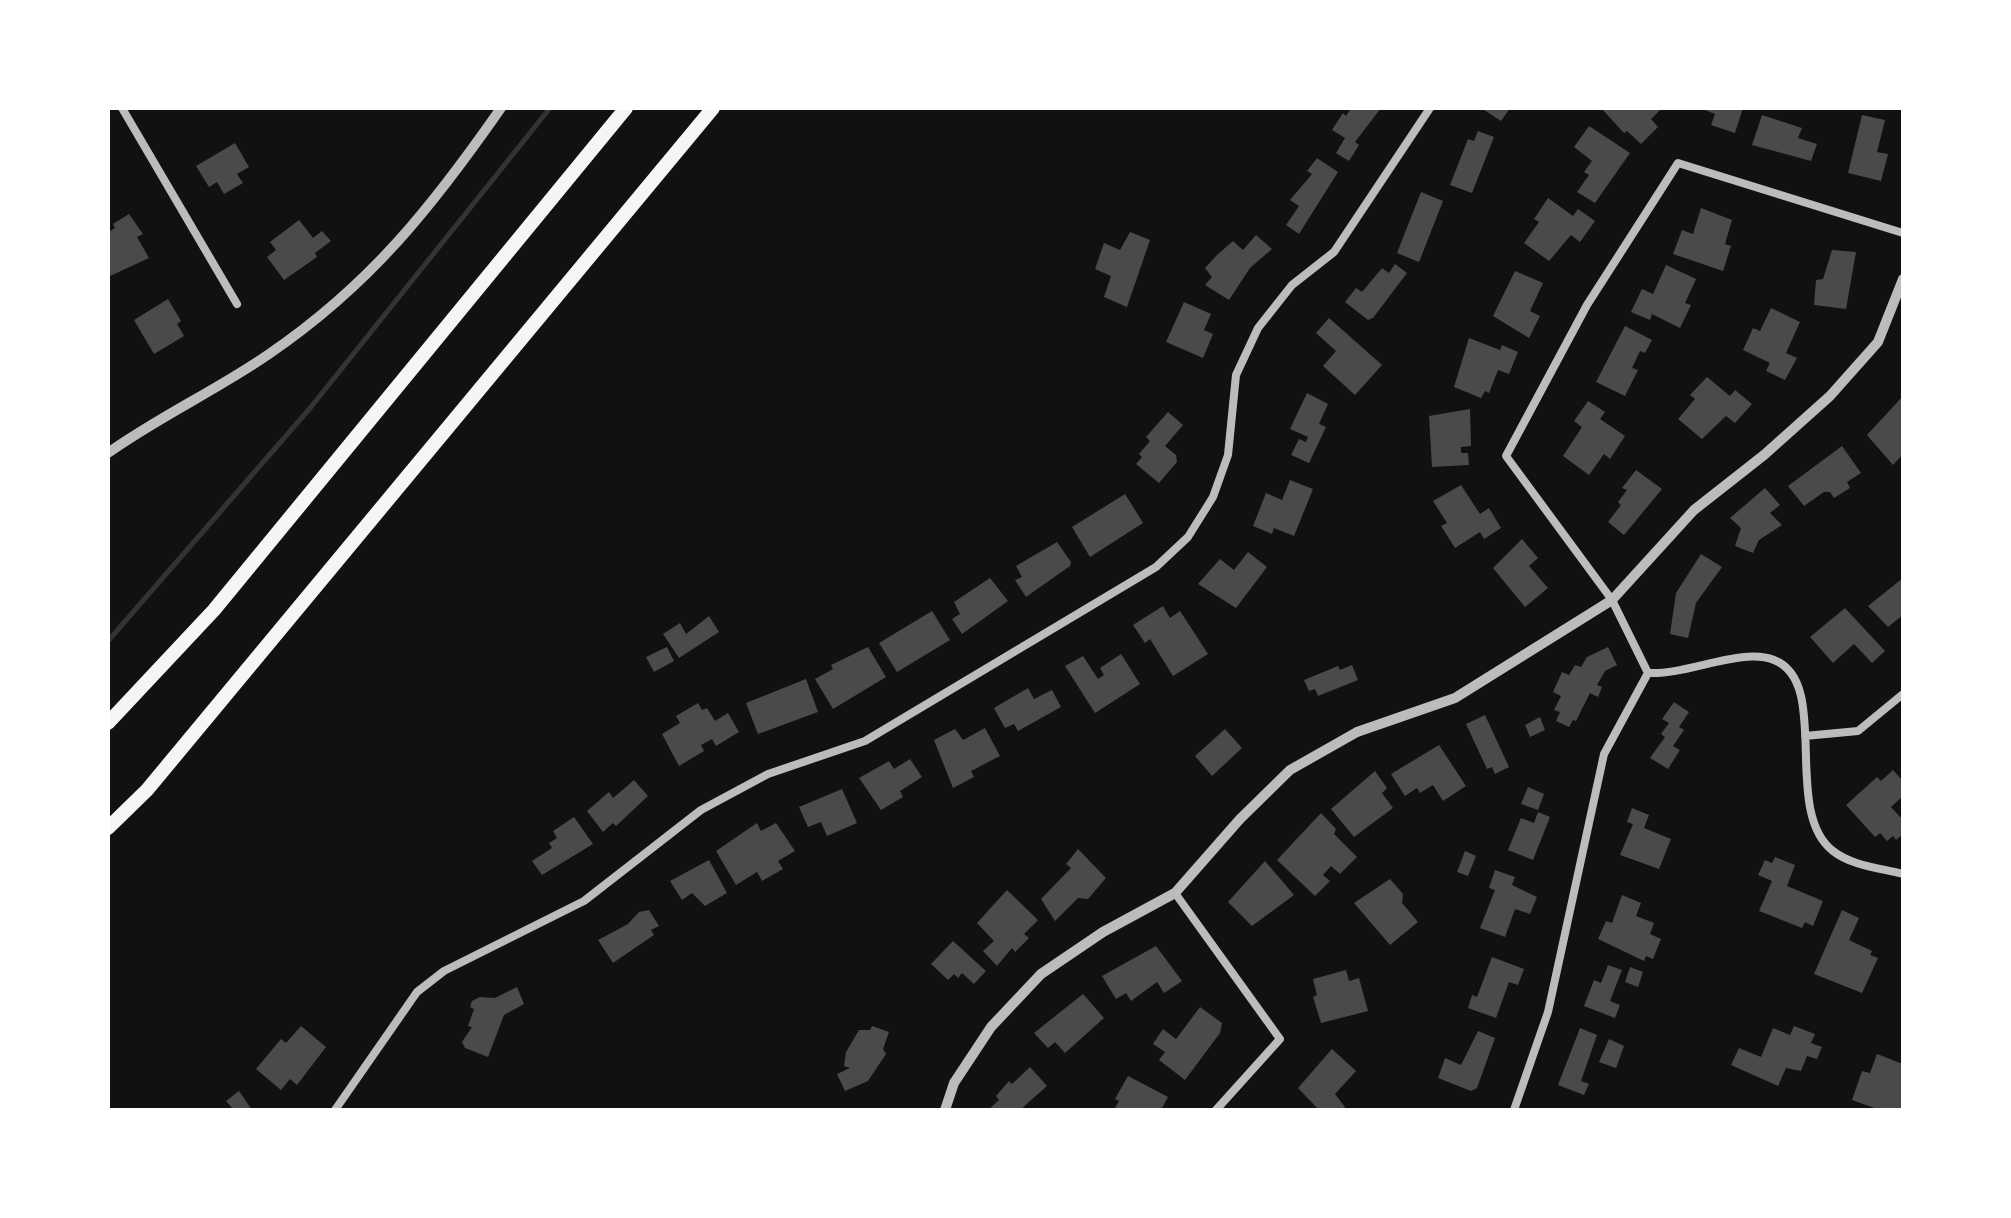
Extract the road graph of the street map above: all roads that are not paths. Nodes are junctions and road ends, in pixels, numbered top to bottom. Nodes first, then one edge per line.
1 (122, 108) edge
2 (501, 108) edge
3 (626, 108) edge
4 (713, 108) edge
5 (1430, 108) edge
6 (1903, 233) edge
7 (1903, 279) edge
8 (237, 304) dead end
9 (108, 453) edge
10 (1612, 600) junction
11 (1648, 673) junction
12 (1903, 694) edge
13 (108, 723) edge
14 (1805, 736) junction
15 (108, 828) edge
16 (1903, 874) edge
17 (1175, 893) junction
18 (335, 1110) edge
19 (945, 1110) edge
20 (1216, 1110) edge
21 (1514, 1110) edge

1 - 8 street
2 - 9 street
3 - 13 highway
4 - 15 highway
5 - 18 street
6 - 10 street
7 - 10 street
10 - 11 street
10 - 17 street
11 - 14 street
11 - 21 street
12 - 14 street
14 - 16 street
17 - 19 street
17 - 20 street

